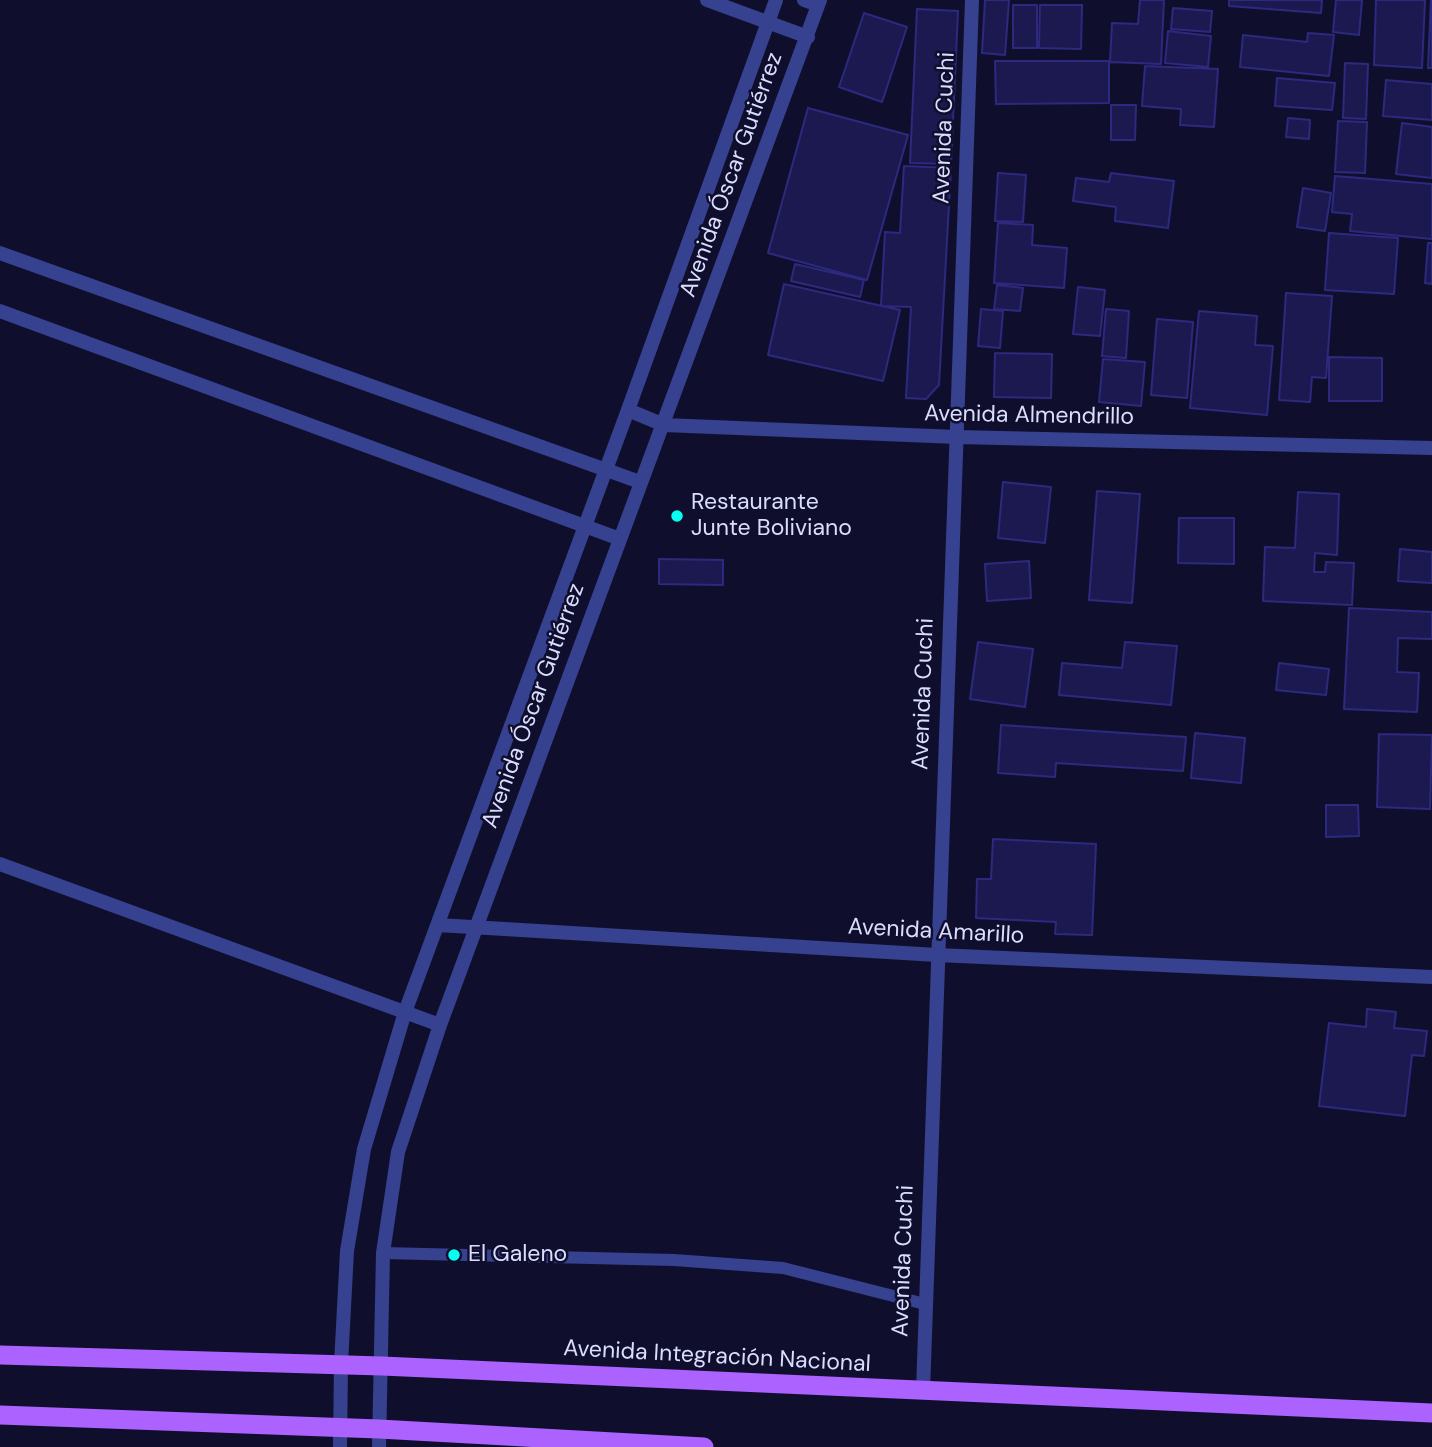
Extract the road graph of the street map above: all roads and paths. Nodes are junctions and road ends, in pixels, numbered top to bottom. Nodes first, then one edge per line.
1 (707, 0) edge
2 (776, 0) edge
3 (804, 0) edge
4 (972, 0) edge
5 (819, 3) edge
6 (769, 22) junction
7 (808, 37) junction
8 (0, 253) edge
9 (0, 311) edge
10 (628, 410) junction
11 (664, 425) junction
12 (957, 437) junction
13 (1432, 448) edge
14 (605, 470) junction
15 (640, 482) junction
16 (584, 526) junction
17 (620, 539) junction
18 (0, 864) edge
19 (438, 925) junction
20 (478, 926) junction
21 (937, 955) junction
22 (1432, 977) edge
23 (405, 1012) junction
24 (440, 1025) junction
25 (383, 1253) junction
26 (925, 1304) junction
27 (0, 1355) edge
28 (341, 1364) junction
29 (382, 1366) junction
30 (923, 1391) junction
31 (1432, 1413) edge
32 (0, 1415) edge
33 (341, 1437) edge
34 (379, 1438) edge
35 (704, 1447) edge

1 - 6 street
2 - 6 street, Avenida Óscar Gutiérrez
3 - 5 street
4 - 12 street, Avenida Cuchi
5 - 7 street, Avenida Óscar Gutiérrez
6 - 7 street
6 - 10 street, Avenida Óscar Gutiérrez
7 - 11 street, Avenida Óscar Gutiérrez
8 - 14 street
9 - 16 street
10 - 11 street, Avenida Almendrillo
10 - 14 street, Avenida Óscar Gutiérrez
11 - 12 street, Avenida Almendrillo
11 - 15 street, Avenida Óscar Gutiérrez
12 - 13 street, Avenida Almendrillo
12 - 21 street, Avenida Cuchi
14 - 15 street
14 - 16 street, Avenida Óscar Gutiérrez
15 - 17 street, Avenida Óscar Gutiérrez
16 - 17 street
16 - 19 street, Avenida Óscar Gutiérrez
17 - 20 street, Avenida Óscar Gutiérrez
18 - 23 street
19 - 20 street, Avenida Amarillo
19 - 23 street, Avenida Óscar Gutiérrez
20 - 21 street, Avenida Amarillo
20 - 24 street, Avenida Óscar Gutiérrez
21 - 22 street, Avenida Amarillo
21 - 26 street, Avenida Cuchi
23 - 24 street
23 - 28 street, Avenida Óscar Gutiérrez
24 - 25 street, Avenida Óscar Gutiérrez
25 - 26 lane
25 - 29 street, Avenida Óscar Gutiérrez
26 - 30 street, Avenida Cuchi
27 - 28 main road, Avenida Integración Nacional
28 - 29 main road, Avenida Integración Nacional
28 - 33 street, Avenida Óscar Gutiérrez
29 - 30 main road, Avenida Integración Nacional
29 - 34 street, Avenida Óscar Gutiérrez
30 - 31 main road, Avenida Integración Nacional
32 - 33 main road
33 - 34 main road
34 - 35 main road

